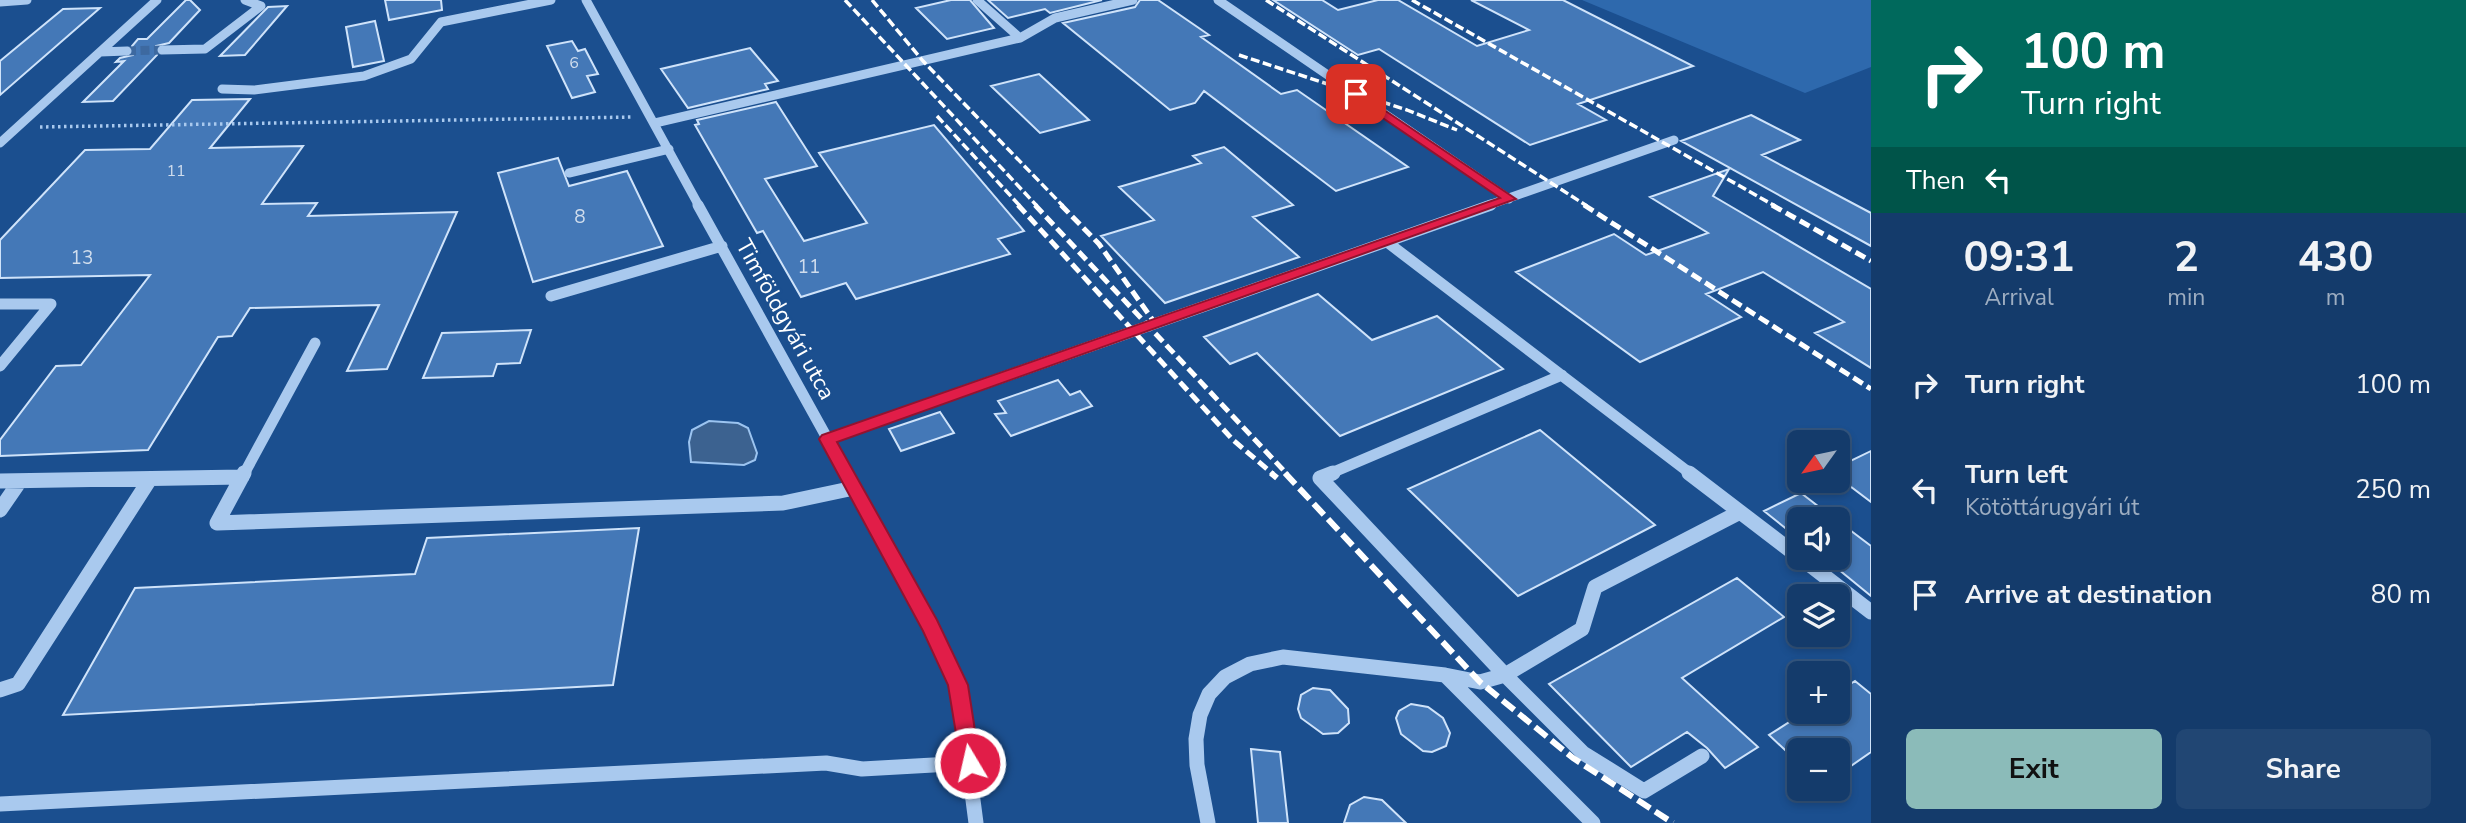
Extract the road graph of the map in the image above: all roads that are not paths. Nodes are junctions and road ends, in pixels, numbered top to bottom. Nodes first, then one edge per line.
1 (27, 0) edge
2 (157, 0) edge
3 (245, 0) edge
4 (551, 0) edge
5 (586, 0) edge
6 (977, 0) edge
7 (1133, 0) edge
8 (1218, 0) edge
9 (0, 2) edge
10 (1020, 38) junction
11 (162, 50) tunnel mouth
12 (127, 51) tunnel mouth
13 (100, 52) junction
14 (222, 89) dead end
15 (653, 120) junction
16 (17, 127) junction
17 (0, 128) edge
18 (1674, 140) dead end
19 (0, 144) edge
20 (669, 149) junction
21 (569, 173) dead end
22 (1509, 199) junction
23 (1387, 242) junction
24 (722, 246) junction
25 (551, 296) dead end
26 (0, 304) edge
27 (315, 344) dead end
28 (0, 366) edge
29 (1562, 375) junction
30 (828, 439) junction
31 (242, 477) junction
32 (150, 479) junction
33 (0, 481) edge
34 (20, 481) junction
35 (854, 488) junction
36 (0, 510) edge
37 (1740, 512) junction
38 (1787, 548) edge
39 (1816, 570) edge
40 (1871, 612) edge
41 (1445, 675) junction
42 (1505, 675) junction
43 (0, 690) edge
44 (1702, 756) dead end
45 (970, 763) junction
46 (0, 804) edge
47 (976, 823) edge
48 (1208, 823) edge
49 (1593, 823) edge

1 - 9 street
2 - 13 street
3 - 11 street
4 - 14 street
5 - 15 street, Timföldgyári utca
6 - 10 street
7 - 10 street
8 - 22 street
10 - 15 street
12 - 13 street
13 - 16 street
15 - 20 street, Timföldgyári utca
16 - 17 street
16 - 19 street
18 - 22 street
20 - 21 street
20 - 24 street, Timföldgyári utca
22 - 23 street
23 - 29 street
23 - 30 street
24 - 25 street
24 - 30 street, Timföldgyári utca
26 - 28 street
27 - 31 street
29 - 37 street
29 - 42 street
30 - 35 street, Timföldgyári utca
31 - 32 street
31 - 35 street
32 - 34 street
32 - 43 street
33 - 34 street
34 - 36 street
35 - 45 street, Timföldgyári utca
37 - 38 street
37 - 42 street
39 - 40 street
41 - 42 street
41 - 48 street
41 - 49 street
42 - 44 street
45 - 46 street
45 - 47 street, Timföldgyári utca

